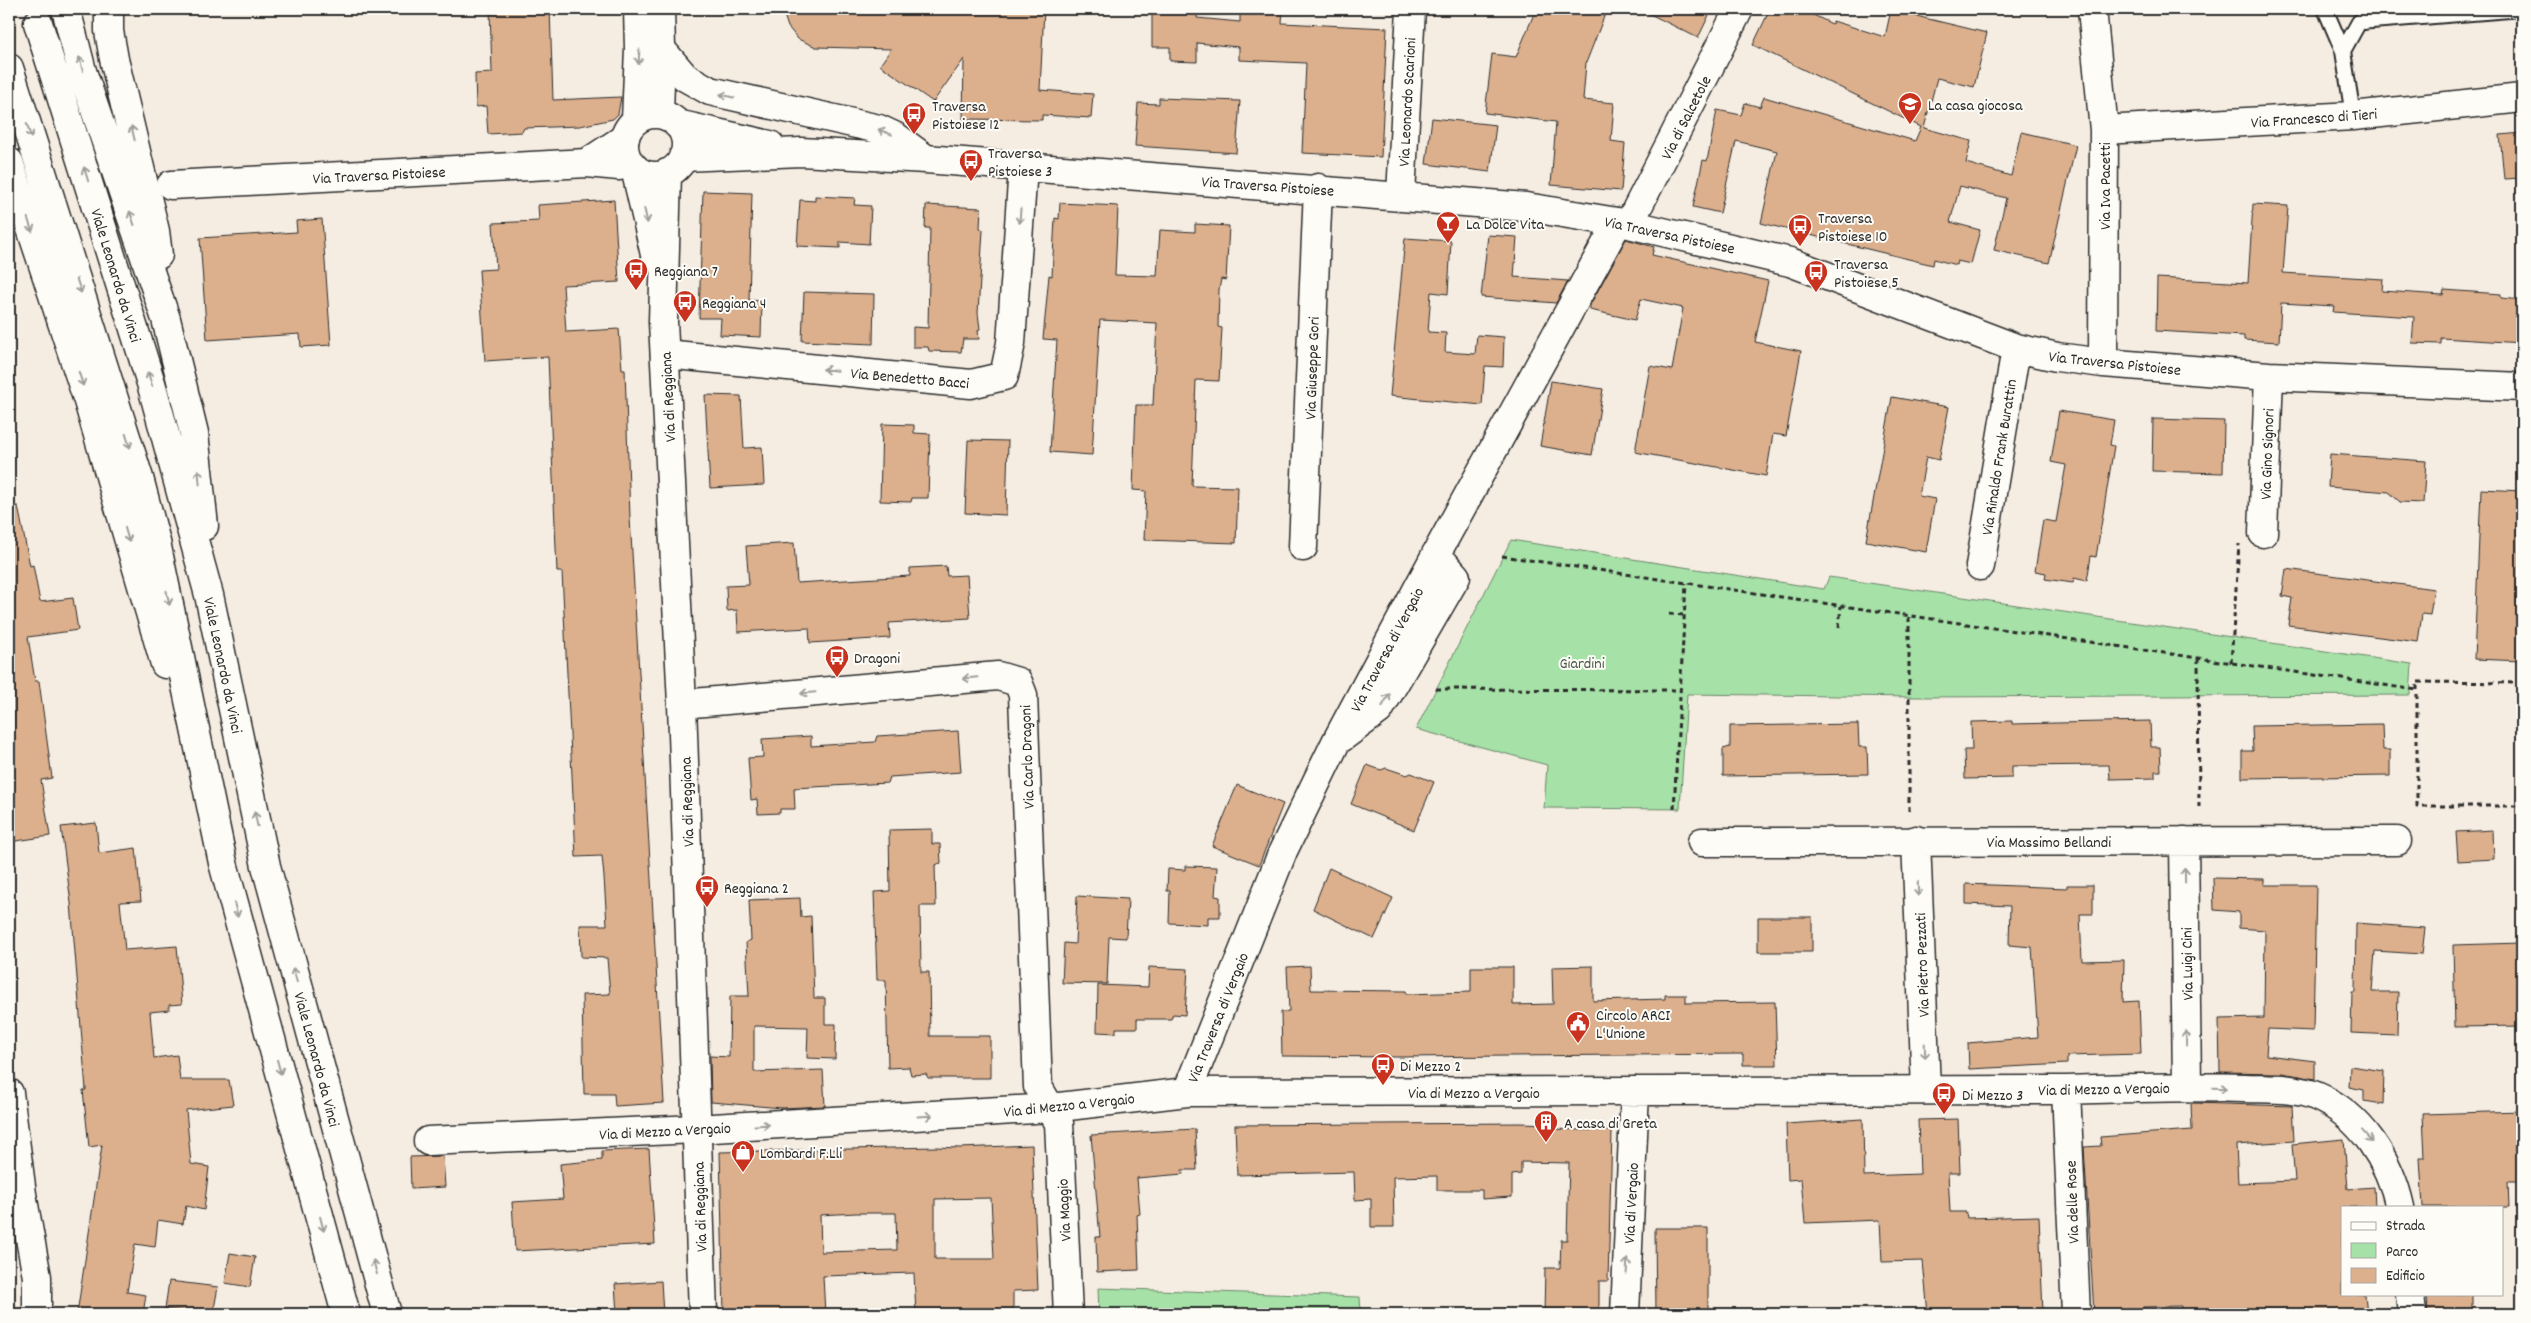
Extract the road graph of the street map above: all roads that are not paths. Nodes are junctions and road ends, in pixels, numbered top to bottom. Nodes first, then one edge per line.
1 (66, 9) edge
2 (109, 9) edge
3 (638, 9) edge
4 (660, 9) edge
5 (1411, 9) edge
6 (1739, 9) edge
7 (2092, 9) edge
8 (2325, 9) edge
9 (2522, 9) edge
10 (2365, 15) edge
11 (38, 23) dead end
12 (662, 49) junction
13 (2343, 50) junction
14 (9, 68) edge
15 (2522, 98) edge
16 (2353, 116) junction
17 (649, 124) junction
18 (2104, 130) junction
19 (801, 152) junction
20 (926, 159) junction
21 (9, 162) edge
22 (587, 163) junction
23 (675, 165) junction
24 (633, 166) junction
25 (1023, 167) junction
26 (171, 185) dead end
27 (1318, 188) junction
28 (1401, 195) junction
29 (1624, 223) junction
30 (663, 290) junction
31 (166, 319) junction
32 (2016, 348) junction
33 (665, 354) junction
34 (2102, 364) junction
35 (2269, 376) junction
36 (2522, 386) edge
37 (2251, 535) road end
38 (1303, 547) dead end
39 (1980, 566) dead end
40 (210, 595) junction
41 (682, 704) junction
42 (1916, 840) junction
43 (2184, 841) junction
44 (2397, 841) dead end
45 (1702, 842) dead end
46 (223, 863) junction
47 (2187, 1086) junction
48 (1926, 1090) junction
49 (2066, 1090) junction
50 (1634, 1091) junction
51 (1187, 1092) junction
52 (9, 1093) edge
53 (1050, 1108) junction
54 (696, 1129) junction
55 (428, 1141) dead end
56 (2400, 1206) edge
57 (2410, 1296) edge
58 (37, 1314) edge
59 (346, 1314) edge
60 (388, 1314) edge
61 (703, 1314) edge
62 (1068, 1314) edge
63 (1625, 1314) edge
64 (2076, 1314) edge
65 (2412, 1314) edge

31 -> 1 main road
31 -> 2 main road
3 -> 17 main road, Via di Reggiana
4 - 12 main road, Via di Reggiana
5 - 28 main road, Via Leonardo Scarioni
6 - 29 main road, Via di Salcetole
7 - 18 main road, Via Iva Pacetti
8 - 13 lane
9 - 10 lane
10 - 13 lane
40 -> 11 main road, Viale Leonardo da Vinci
12 - 17 main road, Via di Reggiana
20 -> 12 main road
13 - 16 lane
14 -> 46 main road
15 - 16 main road, Via Francesco di Tieri
16 - 18 main road, Via Francesco di Tieri
17 - 19 main road, Via Traversa Pistoiese
17 - 22 main road
17 - 23 main road, Via di Reggiana
17 - 24 main road, Via di Reggiana
18 - 34 main road, Via Iva Pacetti
19 - 20 main road, Via Traversa Pistoiese
19 - 23 main road, Via Traversa Pistoiese
20 - 25 main road, Via Traversa Pistoiese
21 -> 46 main road
22 - 24 main road, Via Traversa Pistoiese
22 - 26 main road, Via Traversa Pistoiese
23 - 24 main road
23 - 30 main road, Via di Reggiana
24 -> 30 main road, Via di Reggiana
25 - 27 main road, Via Traversa Pistoiese
25 -> 33 main road, Via Benedetto Bacci
27 - 28 main road, Via Traversa Pistoiese
27 - 38 main road, Via Giuseppe Gori
28 - 29 main road, Via Traversa Pistoiese
29 - 32 main road, Via Traversa Pistoiese
29 - 51 main road, Via Traversa di Vergaio
30 - 33 main road, Via di Reggiana
40 -> 31 main road
32 - 34 main road, Via Traversa Pistoiese
32 - 39 main road, Via Rinaldo Frank Burattin
33 - 41 main road, Via di Reggiana
34 - 35 main road, Via Traversa Pistoiese
35 - 36 main road, Via Traversa Pistoiese
35 - 37 main road, Via Gino Signori
60 -> 40 main road, Viale Leonardo da Vinci
53 -> 41 main road, Via Carlo Dragoni
41 - 54 main road, Via di Reggiana
42 - 43 main road, Via Massimo Bellandi
42 - 45 main road, Via Massimo Bellandi
42 -> 48 main road, Via Pietro Pezzati
43 - 44 main road, Via Massimo Bellandi
47 -> 43 main road, Via Luigi Cini
46 -> 59 main road
47 - 49 main road, Via di Mezzo a Vergaio
47 -> 56 main road, Via di Mezzo a Vergaio
48 - 49 main road, Via di Mezzo a Vergaio
48 - 50 main road, Via di Mezzo a Vergaio
49 - 64 main road, Via delle Rose
50 - 51 main road, Via di Mezzo a Vergaio
63 -> 50 main road, Via di Vergaio
51 - 53 main road, Via di Mezzo a Vergaio
52 - 58 main road
54 -> 53 main road, Via di Mezzo a Vergaio
53 - 62 main road, Via Maggio
54 - 55 main road, Via di Mezzo a Vergaio
54 - 61 main road, Via di Reggiana
57 - 65 main road

